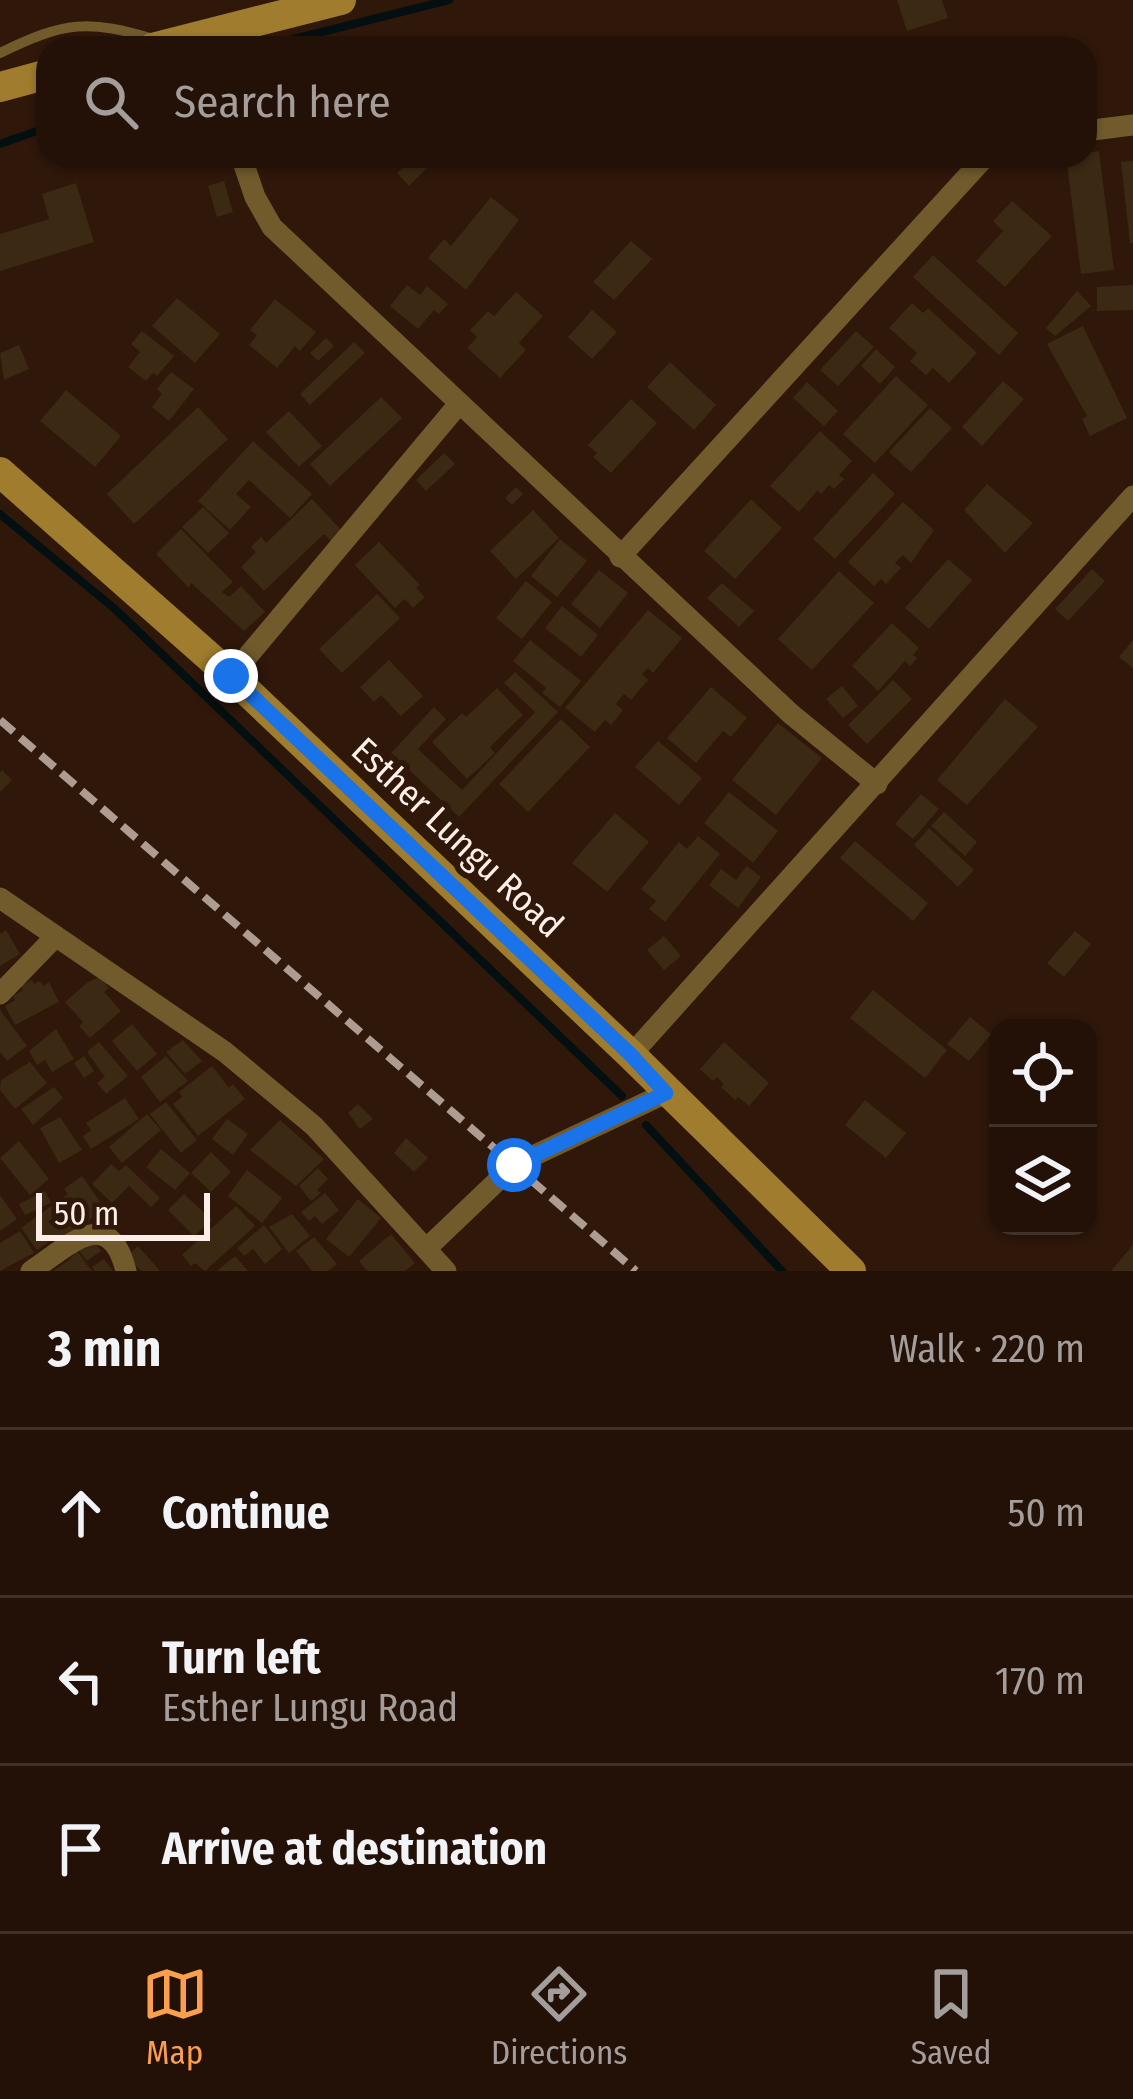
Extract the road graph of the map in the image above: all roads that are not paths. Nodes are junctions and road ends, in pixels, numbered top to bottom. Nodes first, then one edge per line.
1 (341, 0) edge
2 (135, 36) edge
3 (224, 36) edge
4 (0, 52) edge
5 (36, 77) edge
6 (0, 87) edge
7 (1133, 125) edge
8 (1097, 130) edge
9 (245, 168) edge
10 (975, 168) edge
11 (458, 405) junction
12 (0, 472) edge
13 (1133, 496) edge
14 (620, 556) junction
15 (231, 676) junction
16 (877, 784) junction
17 (0, 898) edge
18 (55, 937) junction
19 (0, 994) edge
20 (631, 1055) junction
21 (666, 1093) junction
22 (427, 1249) junction
23 (32, 1271) edge
24 (126, 1271) edge
25 (446, 1271) edge
26 (850, 1271) edge

1 - 3 street
2 - 4 lane
5 - 6 street
7 - 8 street
9 - 11 street
10 - 14 street
11 - 14 street
11 - 15 street
12 - 15 street, Esther Lungu Road
13 - 16 street
14 - 16 street
15 - 20 street, Esther Lungu Road
16 - 20 street
17 - 18 street
18 - 19 street
18 - 22 street
20 - 21 street, Esther Lungu Road
21 - 22 street
21 - 26 street, Esther Lungu Road
22 - 25 street
23 - 24 street

